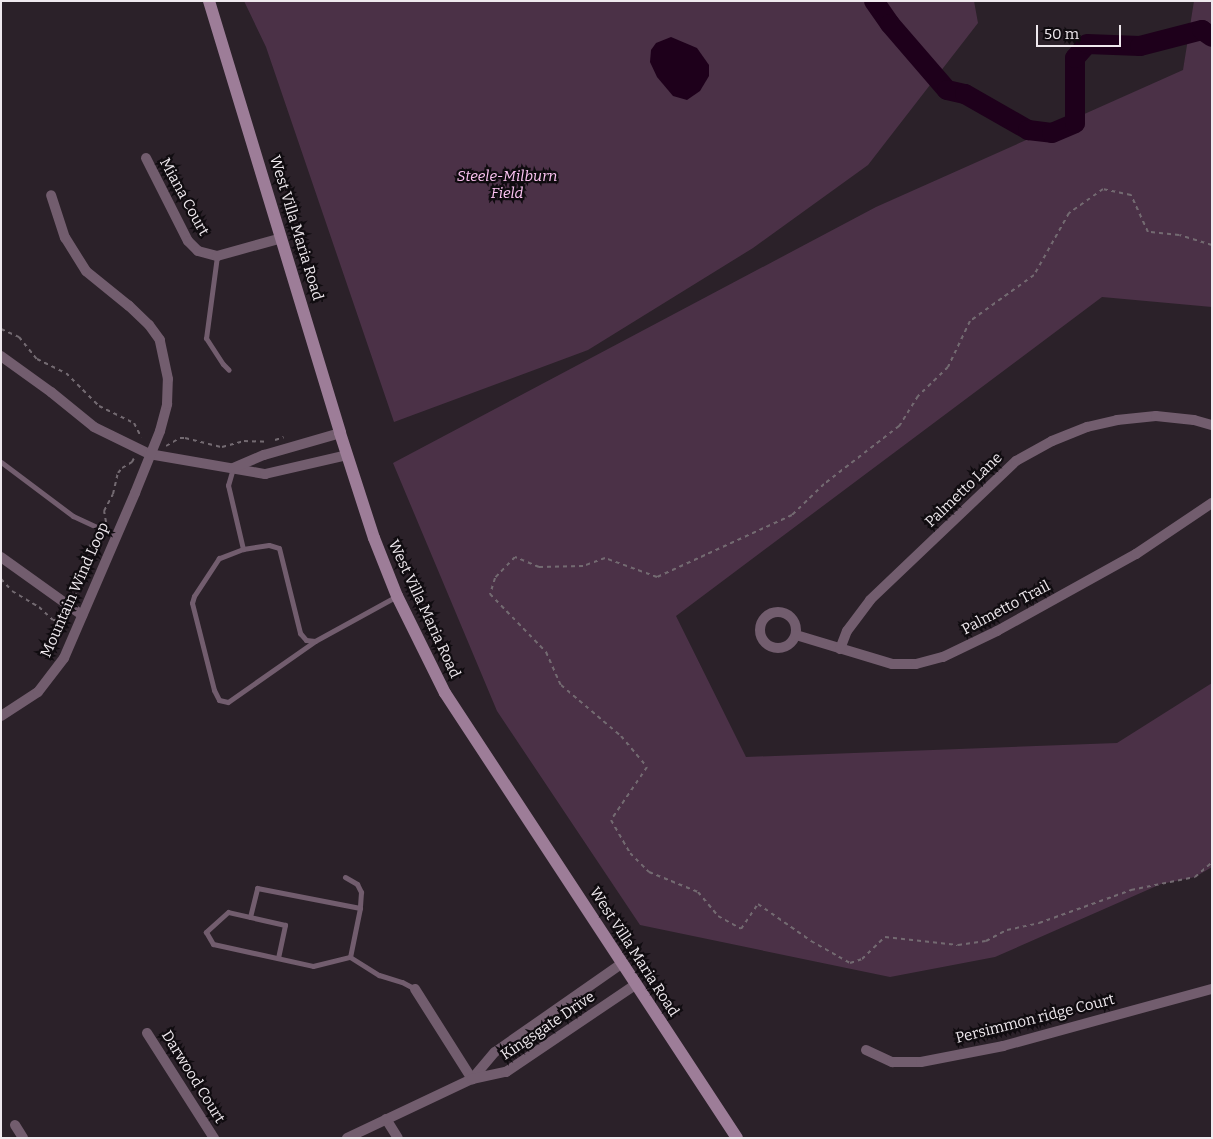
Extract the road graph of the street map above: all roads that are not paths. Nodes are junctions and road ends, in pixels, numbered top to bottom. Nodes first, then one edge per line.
1 (209, 1) edge
2 (146, 158) dead end
3 (51, 195) dead end
4 (282, 238) junction
5 (217, 256) junction
6 (1, 356) edge
7 (229, 370) dead end
8 (1212, 425) edge
9 (340, 433) junction
10 (149, 454) junction
11 (347, 455) junction
12 (1, 462) edge
13 (233, 468) junction
14 (1212, 503) edge
15 (116, 536) junction
16 (244, 549) junction
17 (1, 557) edge
18 (397, 596) junction
19 (78, 612) junction
20 (796, 635) dead end
21 (315, 641) junction
22 (840, 649) junction
23 (1, 716) edge
24 (345, 877) dead end
25 (360, 908) junction
26 (250, 917) junction
27 (350, 957) junction
28 (278, 958) junction
29 (621, 964) junction
30 (635, 985) junction
31 (1212, 988) edge
32 (416, 989) joint
33 (147, 1033) dead end
34 (866, 1050) dead end
35 (472, 1078) junction
36 (386, 1119) junction
37 (15, 1125) dead end
38 (23, 1138) edge
39 (214, 1138) edge
40 (347, 1138) edge
41 (398, 1138) edge
42 (737, 1138) edge

1 - 4 main road, West Villa Maria Road
2 - 5 street, Miana Court
3 - 10 street, Mountain Wind Loop
4 - 5 street
4 - 9 main road, West Villa Maria Road
5 - 7 lane
6 - 10 street
8 - 22 street, Palmetto Lane
9 - 11 main road, West Villa Maria Road
9 - 13 street
10 - 13 street
10 - 15 street, Mountain Wind Loop
11 - 13 street
11 - 18 main road, West Villa Maria Road
12 - 15 lane
13 - 16 lane
14 - 22 street, Palmetto Trail
15 - 19 street, Mountain Wind Loop
16 - 21 lane
16 - 21 lane
17 - 19 street
18 - 21 lane
18 - 29 main road, West Villa Maria Road
19 - 23 street, Mountain Wind Loop
20 - 22 street, Palmetto Trail
24 - 25 lane
25 - 26 lane
25 - 27 lane
26 - 28 lane
26 - 28 lane
27 - 28 lane
27 - 32 lane
29 - 30 main road, West Villa Maria Road
29 - 35 street, Kingsgate Drive
30 - 35 street, Kingsgate Drive
30 - 42 main road, West Villa Maria Road
31 - 34 street, Persimmon ridge Court
32 - 35 street
33 - 39 street, Darwood Court
35 - 36 street, Kingsgate Drive
36 - 40 street, Kingsgate Drive
36 - 41 street
37 - 38 street

